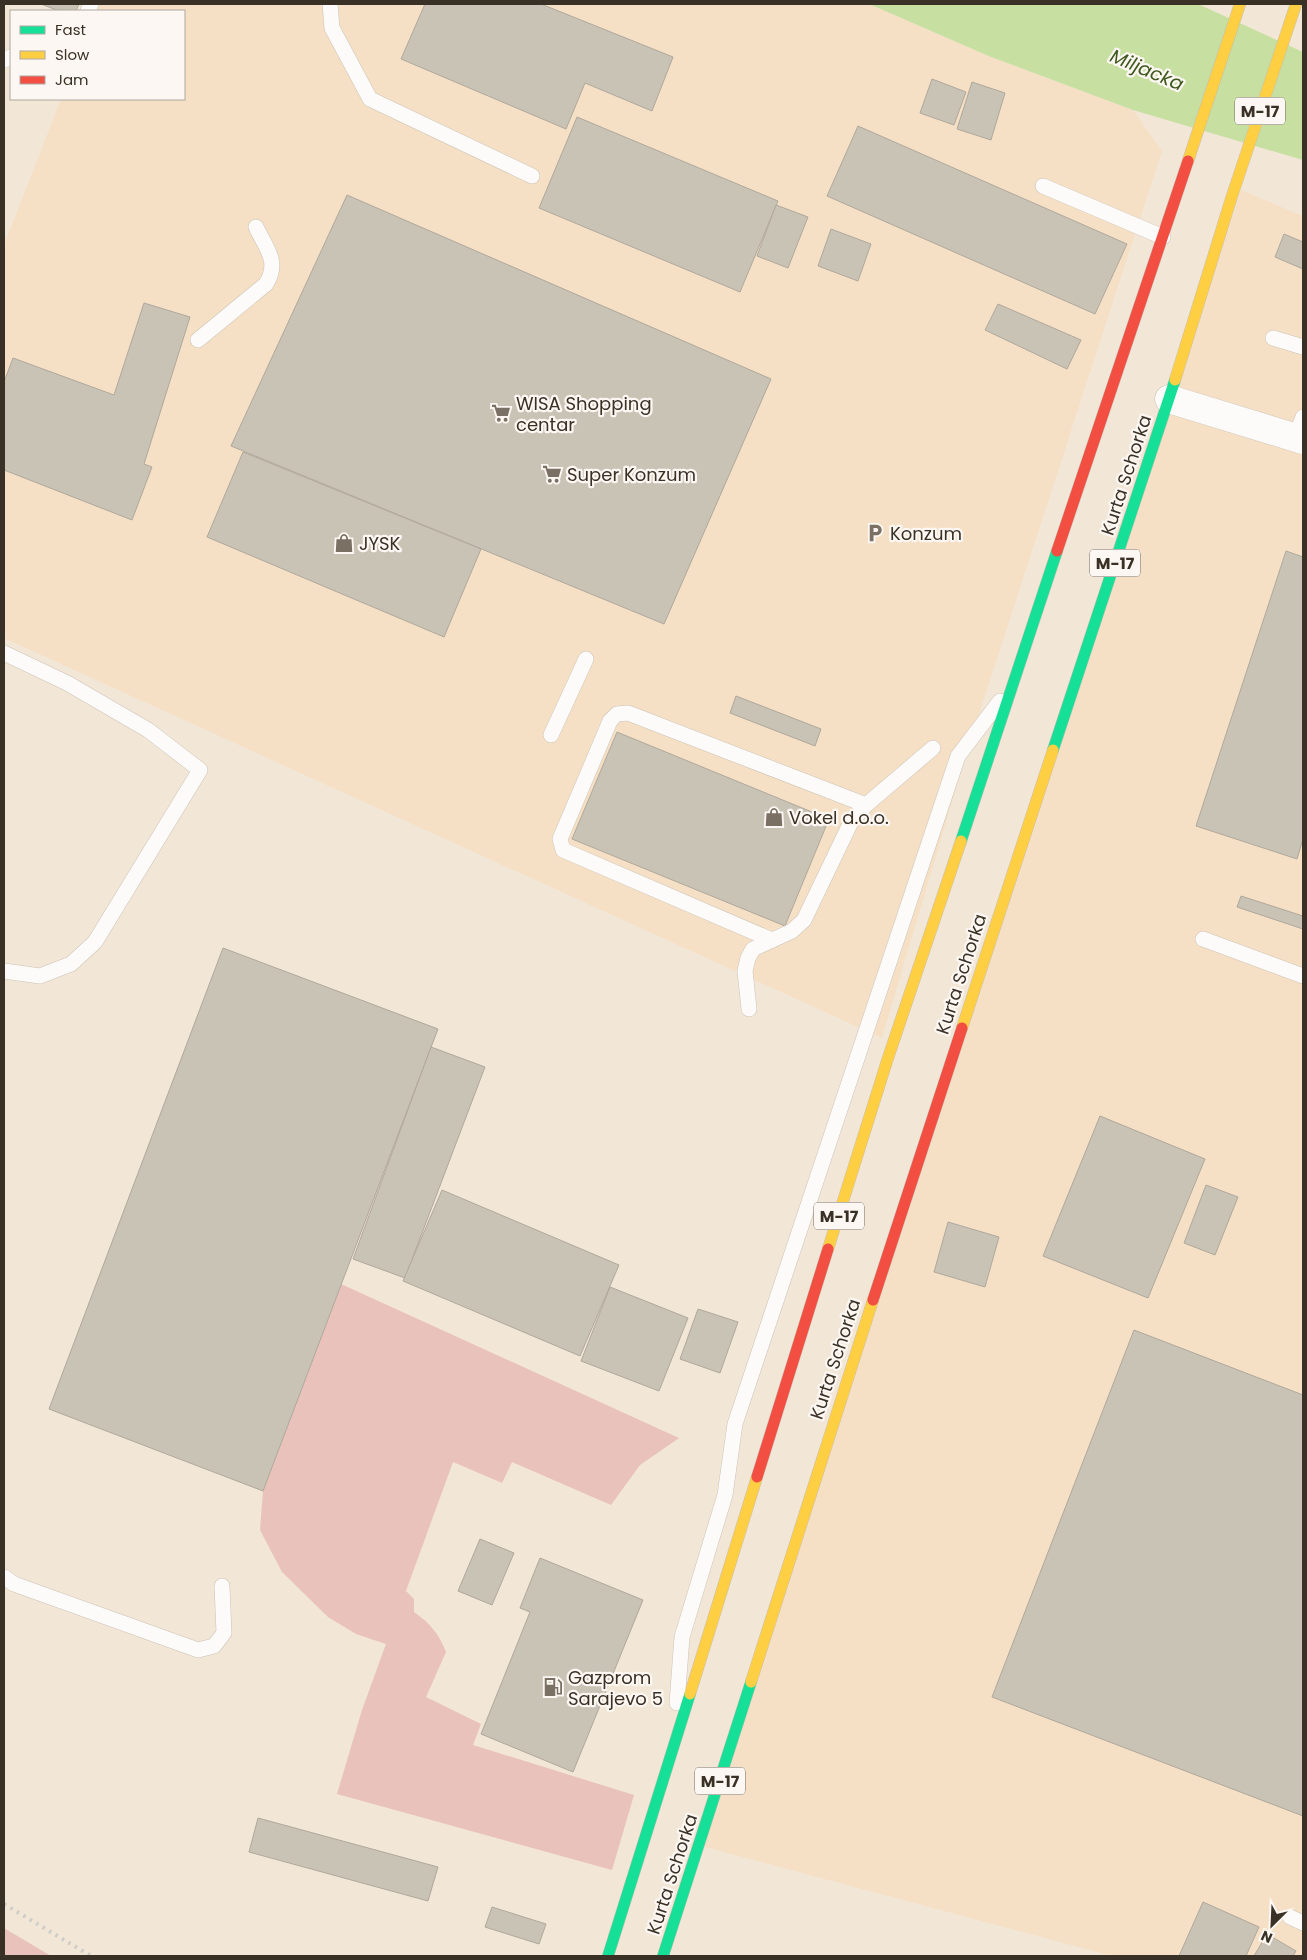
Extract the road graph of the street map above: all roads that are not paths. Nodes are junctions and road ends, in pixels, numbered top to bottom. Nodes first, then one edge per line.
1 (330, 4) edge
2 (1296, 4) edge
3 (1239, 6) edge
4 (532, 176) dead end
5 (1043, 186) dead end
6 (256, 227) dead end
7 (1163, 237) junction
8 (1273, 338) dead end
9 (198, 340) dead end
10 (1303, 347) edge
11 (1169, 399) junction
12 (1300, 431) edge
13 (4, 652) edge
14 (586, 659) dead end
15 (1012, 683) junction
16 (550, 735) dead end
17 (933, 748) dead end
18 (866, 805) junction
19 (1203, 939) dead end
20 (772, 940) junction
21 (4, 971) edge
22 (1303, 976) edge
23 (749, 1009) dead end
24 (4, 1578) edge
25 (222, 1586) dead end
26 (673, 1750) junction
27 (608, 1956) edge
28 (663, 1956) edge

1 - 4 lane
2 - 11 main road, Kurta Schorka / M-17
3 - 7 main road, Kurta Schorka / M-17
5 - 7 lane
6 - 9 lane
7 - 15 main road, Kurta Schorka / M-17
8 - 10 lane
11 - 12 street
11 - 28 main road, Kurta Schorka / M-17
13 - 21 lane
14 - 16 lane
15 - 26 main road, Kurta Schorka / M-17
15 - 26 lane
17 - 18 lane
18 - 20 lane
18 - 20 lane
19 - 22 lane
20 - 23 lane
24 - 25 lane
26 - 27 main road, Kurta Schorka / M-17

